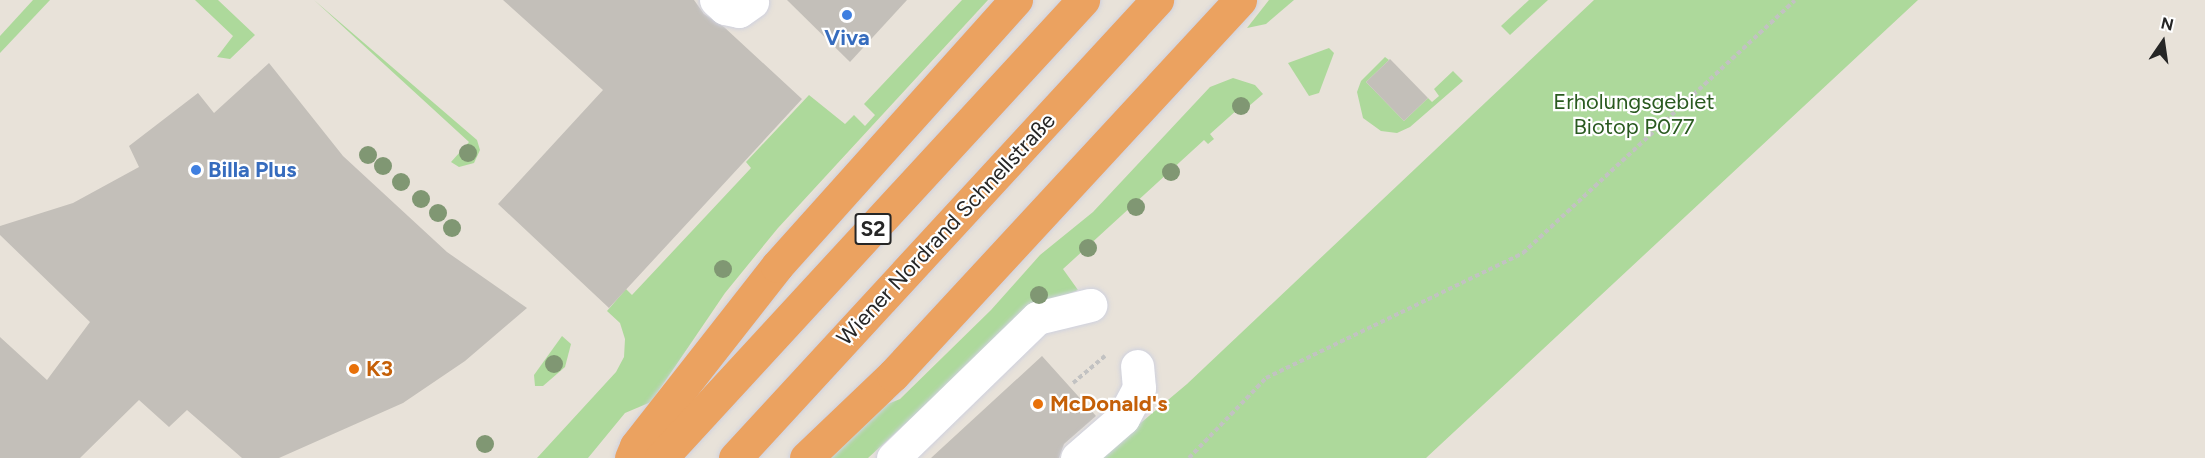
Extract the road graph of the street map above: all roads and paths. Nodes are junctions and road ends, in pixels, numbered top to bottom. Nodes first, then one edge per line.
1 (716, 0) edge
2 (1016, 0) edge
3 (1083, 0) edge
4 (1157, 0) edge
5 (1240, 0) edge
6 (1795, 0) edge
7 (752, 2) dead end
8 (1090, 305) dead end
9 (1107, 354) dead end
10 (1137, 366) dead end
11 (1073, 383) dead end
12 (631, 458) edge
13 (661, 458) edge
14 (735, 458) edge
15 (806, 458) edge
16 (893, 458) edge
17 (1077, 458) edge
18 (1189, 458) edge

1 - 7 lane
2 - 12 highway
3 - 13 highway, S2
4 - 14 highway, Wiener Nordrand Schnellstraße / S2
5 - 15 highway
6 - 18 path
8 - 16 lane
9 - 11 path
10 - 17 lane

